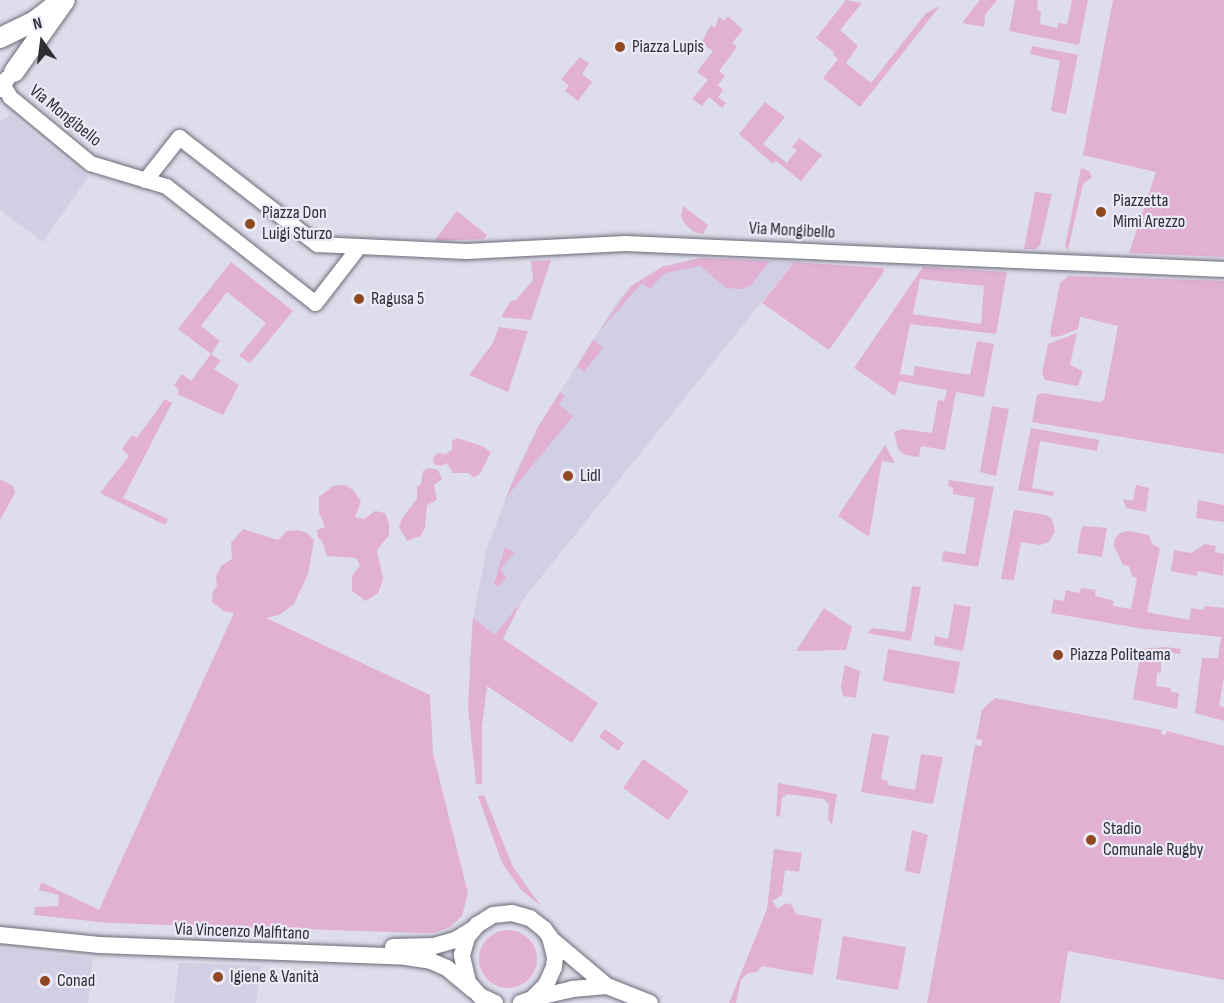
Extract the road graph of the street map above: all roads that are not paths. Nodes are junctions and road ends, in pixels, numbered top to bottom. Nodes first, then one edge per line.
1 (64, 0) edge
2 (0, 39) edge
3 (5, 81) edge
4 (145, 180) junction
5 (317, 244) junction
6 (359, 246) junction
7 (344, 266) junction
8 (1224, 269) edge
9 (0, 925) edge
10 (473, 929) junction
11 (0, 935) edge
12 (550, 937) junction
13 (607, 986) junction
14 (474, 990) junction
15 (527, 1001) edge
16 (495, 1003) edge
17 (650, 1003) edge

1 - 2 main road
1 - 3 main road
2 - 3 main road
3 - 4 street, Via Mongibello
4 - 5 street
4 - 7 street, Via Mongibello
5 - 6 street, Via Mongibello
5 - 7 street
6 - 7 street
6 - 8 street, Via Mongibello
9 - 10 main road, Via Vincenzo Malfitano
10 - 12 main road, Via Vincenzo Malfitano
10 - 14 main road
11 - 14 main road, Via Vincenzo Malfitano
12 - 13 main road, Via Vincenzo Malfitano
12 - 15 main road
13 - 15 main road
13 - 17 main road
14 - 16 main road, Via Vincenzo Malfitano

